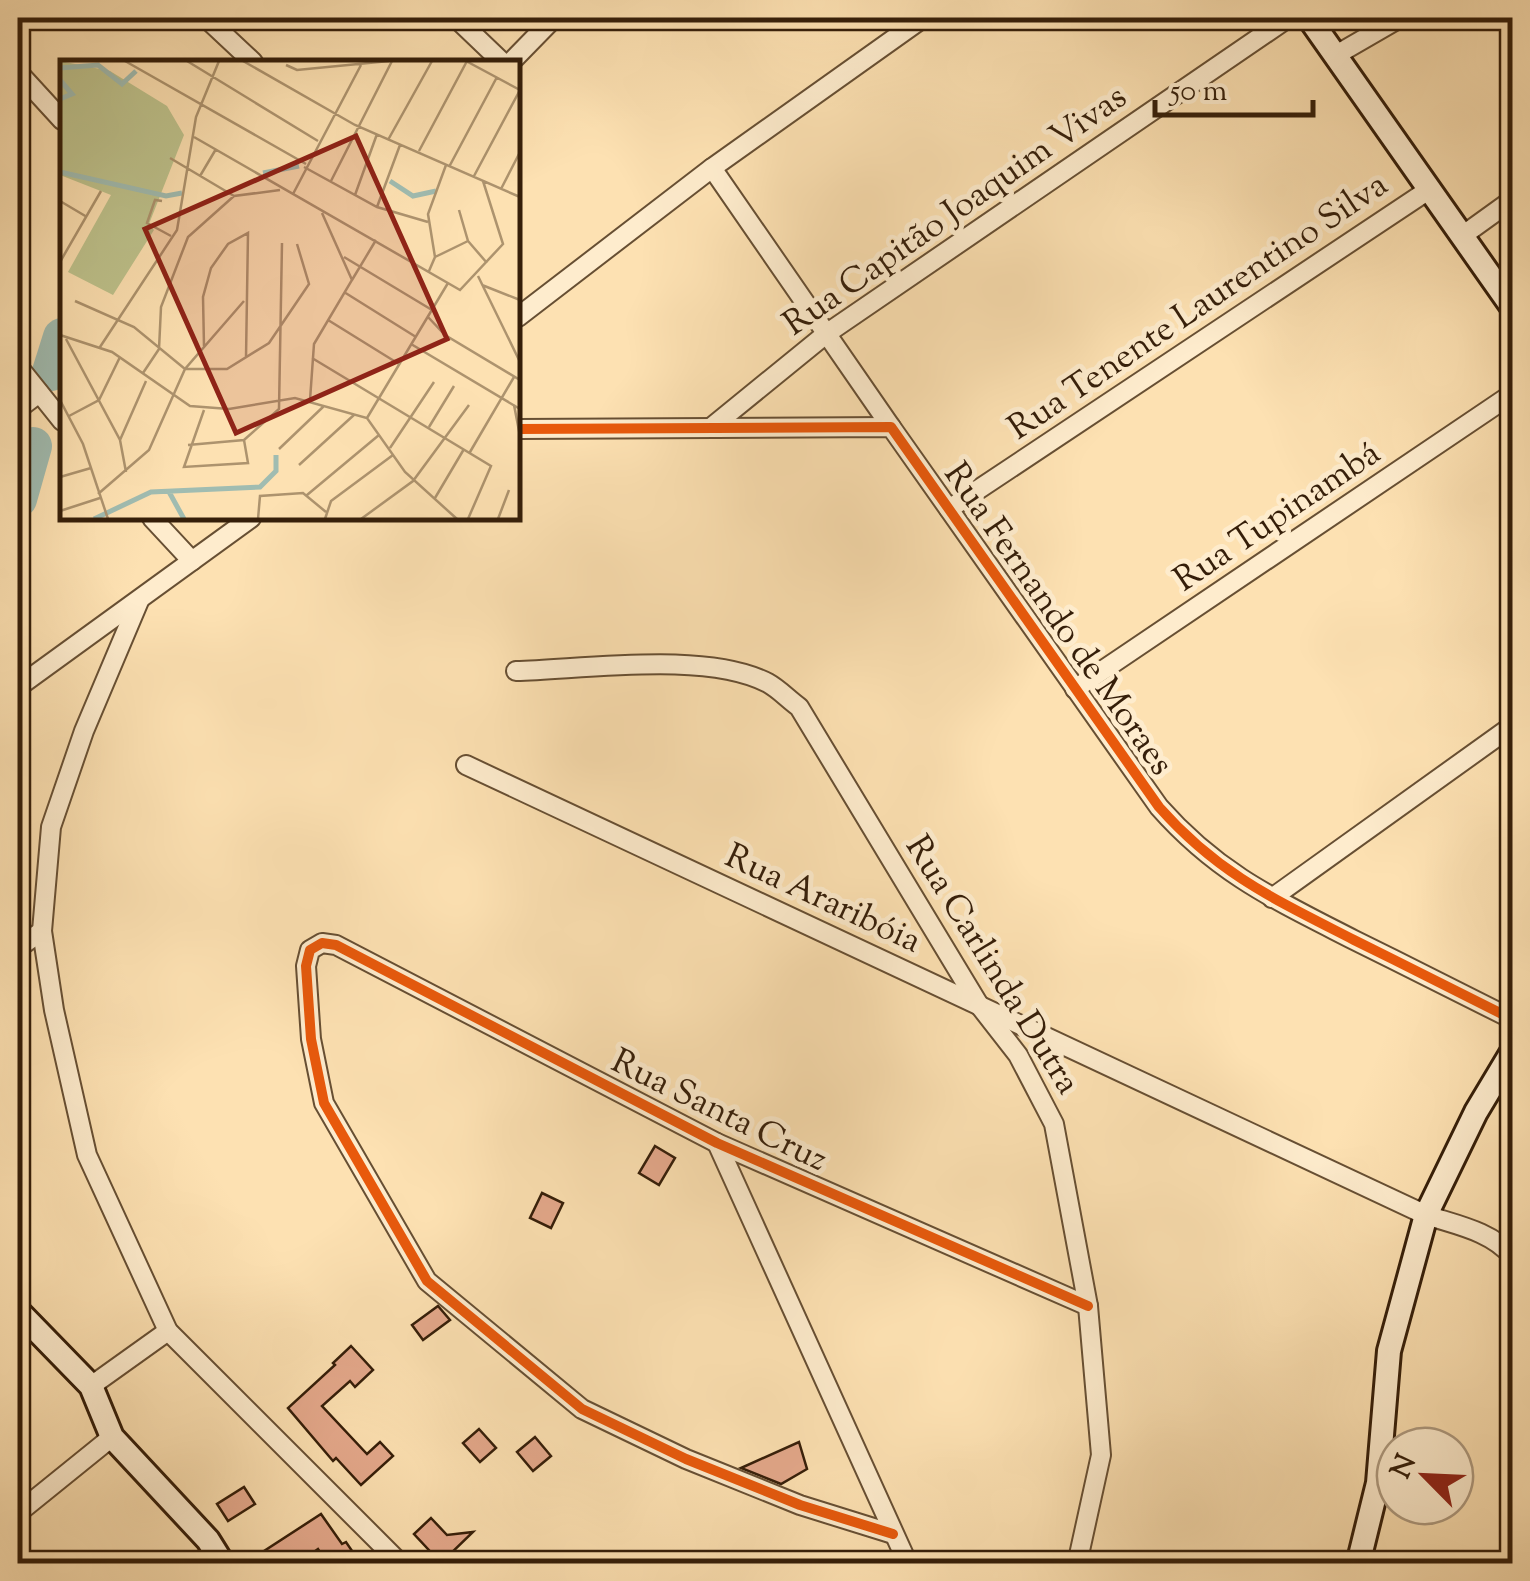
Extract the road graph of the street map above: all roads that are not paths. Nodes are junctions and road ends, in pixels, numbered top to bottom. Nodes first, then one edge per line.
1 (206, 18) edge
2 (456, 18) edge
3 (554, 18) edge
4 (924, 18) edge
5 (1288, 18) edge
6 (1309, 18) edge
7 (1400, 18) edge
8 (1336, 56) junction
9 (251, 60) edge
10 (500, 60) edge
11 (513, 60) edge
12 (18, 72) edge
13 (60, 118) edge
14 (712, 168) junction
15 (1430, 189) junction
16 (1512, 200) edge
17 (1462, 236) junction
18 (1512, 306) edge
19 (520, 315) edge
20 (826, 334) junction
21 (18, 366) edge
22 (39, 393) junction
23 (1512, 394) edge
24 (18, 408) edge
25 (60, 414) edge
26 (713, 426) junction
27 (891, 427) junction
28 (520, 429) edge
29 (949, 509) junction
30 (154, 520) edge
31 (248, 520) edge
32 (192, 561) junction
33 (139, 600) junction
34 (516, 671) dead end
35 (18, 686) edge
36 (1076, 689) junction
37 (1512, 726) edge
38 (466, 765) dead end
39 (1272, 898) junction
40 (42, 931) junction
41 (18, 948) edge
42 (979, 1005) junction
43 (1512, 1019) edge
44 (1512, 1052) edge
45 (717, 1143) junction
46 (1426, 1215) junction
47 (1512, 1256) edge
48 (1088, 1306) junction
49 (18, 1311) edge
50 (168, 1331) junction
51 (92, 1386) junction
52 (112, 1437) junction
53 (18, 1513) edge
54 (893, 1534) junction
55 (223, 1564) edge
56 (401, 1564) edge
57 (908, 1564) edge
58 (1078, 1564) edge
59 (1358, 1564) edge

1 - 9 street
2 - 10 street
3 - 11 street
4 - 14 street
5 - 20 street, Rua Capitão Joaquim Vivas
6 - 8 main road
7 - 8 street
8 - 15 main road
12 - 13 street
14 - 19 street
14 - 20 street, Rua Fernando de Moraes
15 - 17 main road
15 - 29 street, Rua Tenente Laurentino Silva
16 - 17 street
17 - 18 main road
20 - 26 street, Rua Capitão Joaquim Vivas
20 - 27 street, Rua Fernando de Moraes
21 - 22 street
22 - 24 street
22 - 25 street
23 - 36 street, Rua Tupinambá
26 - 27 street
26 - 28 street
27 - 29 street, Rua Fernando de Moraes
29 - 36 street, Rua Fernando de Moraes
30 - 32 street
31 - 32 street
32 - 33 street
33 - 35 street
33 - 40 street
34 - 42 street, Rua Carlinda Dutra
36 - 39 street, Rua Fernando de Moraes
37 - 39 street
38 - 42 street, Rua Araribóia
39 - 43 street, Rua Fernando de Moraes
40 - 41 street
40 - 50 street
42 - 46 street, Rua Araribóia
42 - 48 street, Rua Carlinda Dutra
44 - 46 main road
45 - 48 street, Rua Santa Cruz
45 - 54 street
45 - 54 street, Rua Santa Cruz
46 - 47 street, Rua Araribóia
46 - 59 main road
48 - 58 street, Rua Carlinda Dutra
49 - 51 main road
50 - 51 street
50 - 56 street
51 - 52 main road
52 - 53 street
52 - 55 main road
54 - 57 street

